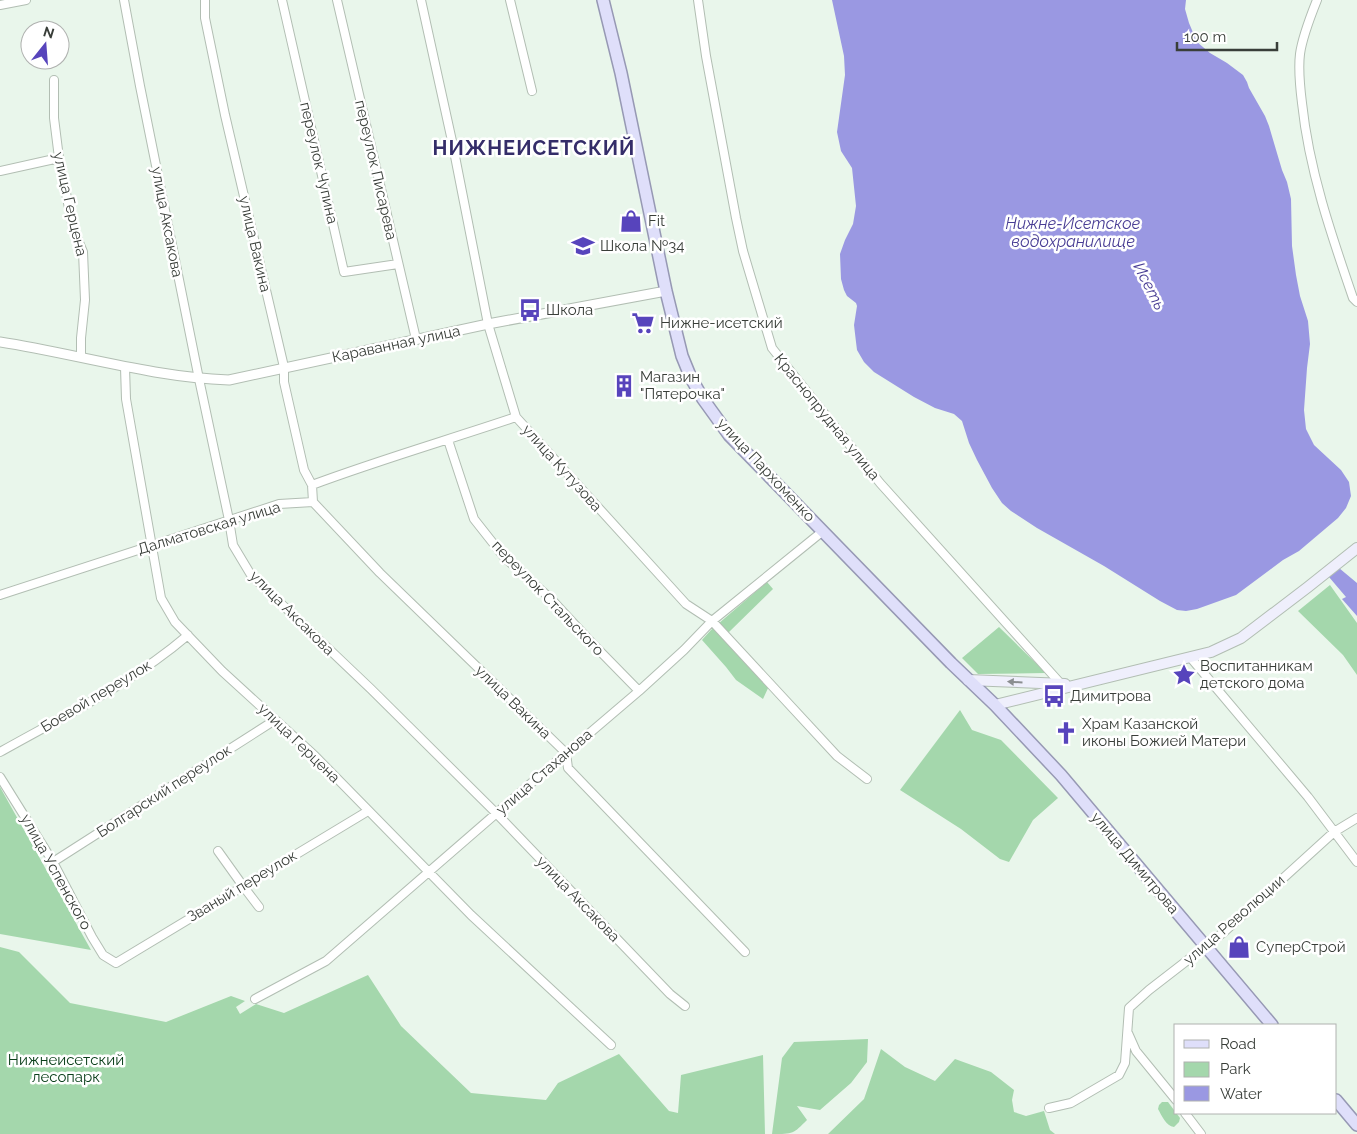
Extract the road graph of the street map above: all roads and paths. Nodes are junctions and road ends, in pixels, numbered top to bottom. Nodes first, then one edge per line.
1 (26, 0) edge
2 (124, 0) edge
3 (205, 0) edge
4 (282, 0) edge
5 (338, 0) edge
6 (421, 0) edge
7 (510, 0) edge
8 (603, 0) edge
9 (698, 0) edge
10 (1317, 0) edge
11 (0, 5) edge
12 (54, 80) dead end
13 (532, 91) dead end
14 (59, 158) junction
15 (0, 171) edge
16 (398, 264) junction
17 (666, 291) junction
18 (1357, 302) edge
19 (488, 324) junction
20 (416, 339) junction
21 (0, 342) edge
22 (81, 357) junction
23 (125, 367) junction
24 (284, 367) junction
25 (199, 379) junction
26 (516, 417) junction
27 (448, 440) junction
28 (312, 485) junction
29 (313, 502) junction
30 (230, 520) junction
31 (823, 531) junction
32 (152, 546) junction
33 (1357, 548) edge
34 (0, 595) edge
35 (712, 621) junction
36 (188, 635) junction
37 (1190, 657) junction
38 (968, 680) junction
39 (1061, 684) junction
40 (1076, 685) junction
41 (639, 691) junction
42 (995, 705) junction
43 (275, 720) junction
44 (0, 752) edge
45 (566, 753) junction
46 (0, 777) edge
47 (867, 779) dead end
48 (368, 811) junction
49 (496, 813) junction
50 (1357, 818) edge
51 (1334, 832) junction
52 (218, 851) dead end
53 (53, 862) junction
54 (1357, 862) edge
55 (428, 873) junction
56 (242, 886) junction
57 (260, 907) dead end
58 (1205, 946) junction
59 (745, 952) dead end
60 (116, 963) joint
61 (255, 999) dead end
62 (685, 1006) dead end
63 (1271, 1024) edge
64 (1128, 1031) junction
65 (611, 1046) dead end
66 (1174, 1098) edge
67 (1337, 1101) edge
68 (1049, 1108) dead end
69 (1186, 1114) edge
70 (1357, 1125) edge
71 (1200, 1134) edge

1 - 11 street
2 - 25 street, улица Аксакова
3 - 24 street, улица Вакина
4 - 16 street, переулок Чупина
5 - 16 street, переулок Писарева
6 - 19 street, улица Кутузова
7 - 13 street
8 - 17 main road, улица Пархоменко
9 - 39 street, Краснопрудная улица
10 - 18 street
12 - 14 street, улица Герцена
14 - 15 street
14 - 22 street, улица Герцена
16 - 20 street, переулок Писарева
17 - 19 street, Караванная улица
17 - 31 main road, улица Пархоменко
19 - 20 street, Караванная улица
19 - 26 street, улица Кутузова
20 - 24 street, Караванная улица
21 - 22 street, Караванная улица
22 - 23 street, Караванная улица
23 - 25 street, Караванная улица
23 - 32 street, улица Герцена
24 - 25 street, Караванная улица
24 - 28 street, улица Вакина
25 - 30 street, улица Аксакова
26 - 27 street
26 - 35 street, улица Кутузова
27 - 28 street
27 - 41 street, переулок Стальского
28 - 29 street
29 - 30 street, Далматовская улица
29 - 45 street, улица Вакина
30 - 32 street, Далматовская улица
30 - 49 street, улица Аксакова
31 - 35 street, улица Стаханова
31 - 38 main road, улица Пархоменко
32 - 34 street, Далматовская улица
32 - 36 street, улица Герцена
33 - 37 main road
35 - 41 street, улица Стаханова
35 - 47 street, улица Кутузова
36 - 43 street, улица Герцена
36 - 44 street, Боевой переулок
37 - 40 main road
37 - 51 street
39 -> 38 main road
38 - 42 main road, улица Пархоменко
39 - 40 main road
40 - 42 main road
41 - 45 street, улица Стаханова
42 - 58 main road, улица Димитрова
43 - 48 street, улица Герцена
43 - 53 street, Болгарский переулок
45 - 49 street, улица Стаханова
45 - 59 street, улица Вакина
46 - 53 street, улица Успенского
48 - 55 street, улица Герцена
48 - 56 street, Званый переулок
49 - 55 street, улица Стаханова
49 - 62 street, улица Аксакова
50 - 51 street, улица Революции
51 - 54 street
51 - 58 street, улица Революции
52 - 56 street
53 - 60 street, улица Успенского
55 - 61 street, улица Стаханова
55 - 65 street, улица Герцена
56 - 57 street
56 - 60 street, Званый переулок
58 - 63 main road, улица Димитрова
58 - 64 street, улица Революции
64 - 66 street
64 - 68 street, улица Революции
67 - 70 main road
69 - 71 street

